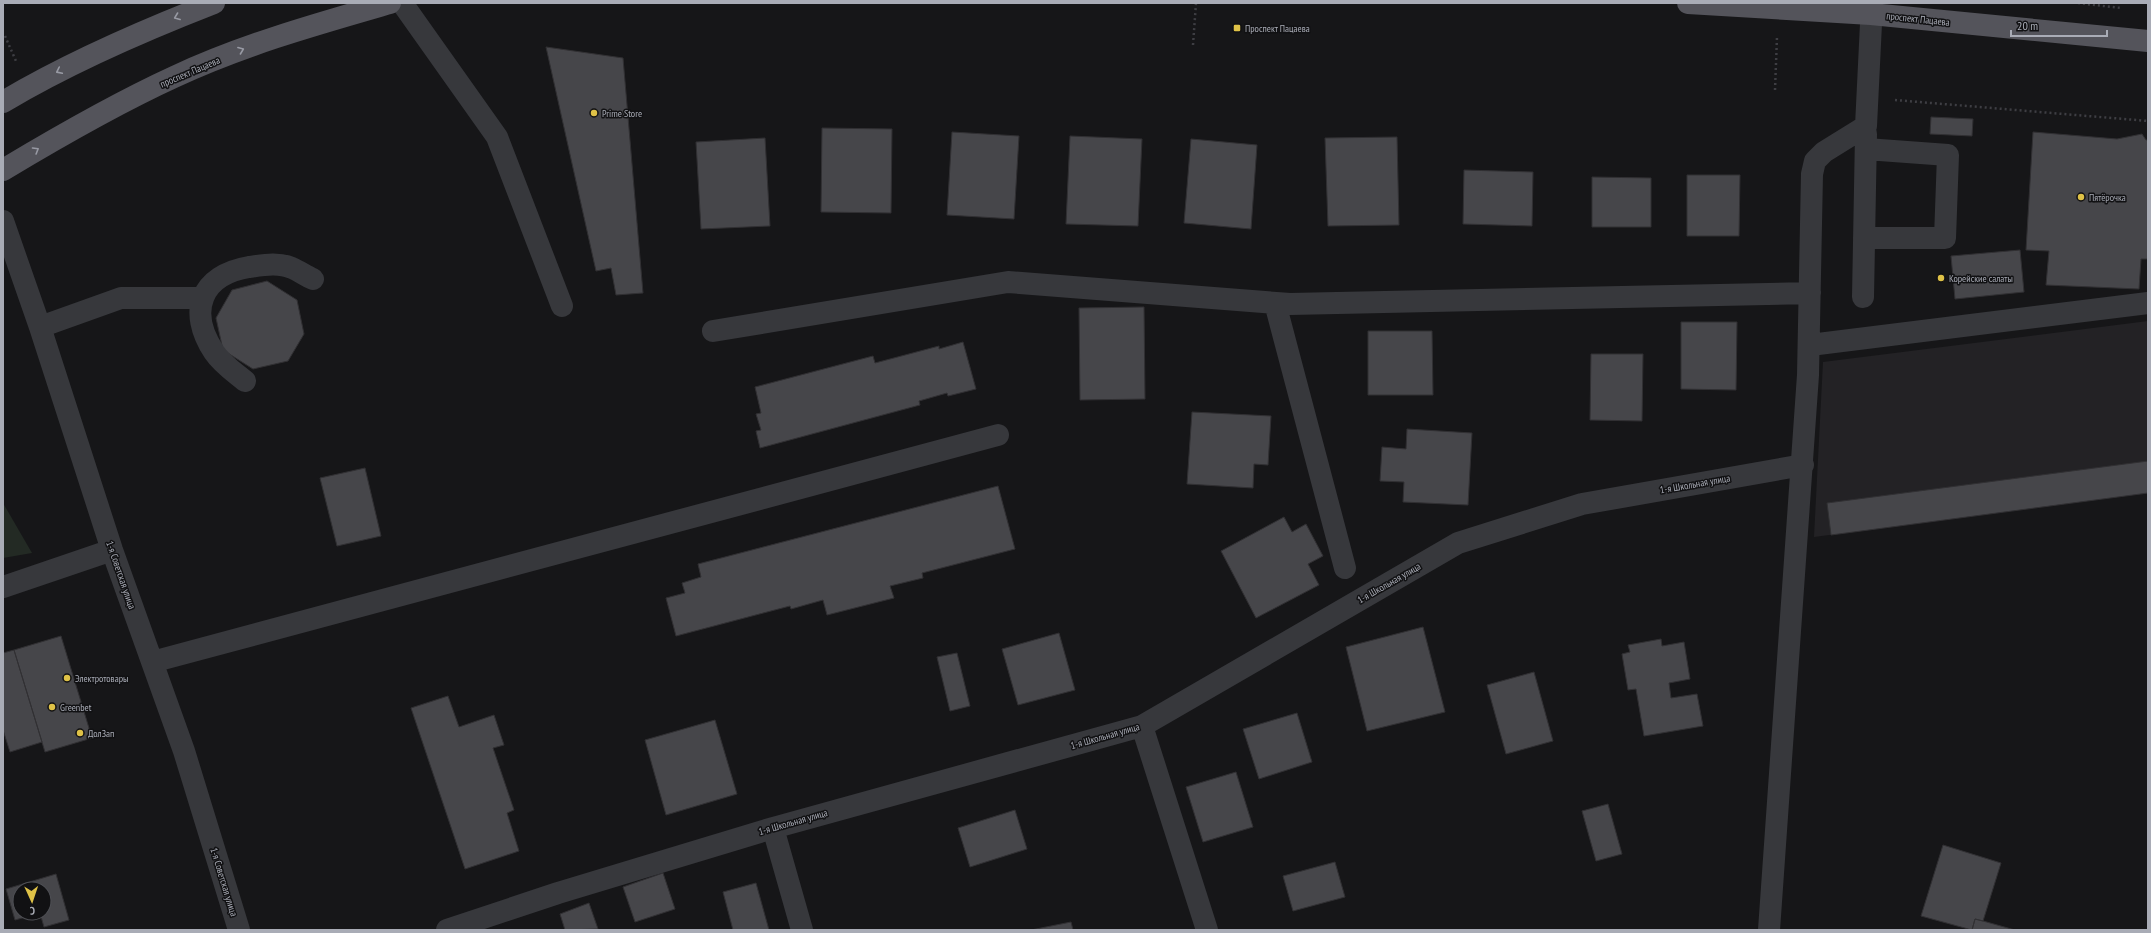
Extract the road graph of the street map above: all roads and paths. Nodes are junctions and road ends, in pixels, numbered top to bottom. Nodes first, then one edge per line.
1 (214, 3) edge
2 (390, 3) edge
3 (402, 3) edge
4 (1196, 3) edge
5 (1688, 3) edge
6 (2079, 3) edge
7 (1872, 9) edge
8 (2125, 9) dead end
9 (5, 36) dead end
10 (1777, 36) dead end
11 (2148, 41) edge
12 (1193, 45) dead end
13 (16, 62) dead end
14 (1775, 90) dead end
15 (1868, 98) junction
16 (3, 102) edge
17 (2148, 121) edge
18 (1866, 126) junction
19 (1866, 149) junction
20 (3, 170) edge
21 (3, 221) edge
22 (1864, 238) junction
23 (313, 279) dead end
24 (1810, 293) junction
25 (1863, 297) dead end
26 (202, 298) junction
27 (1275, 303) junction
28 (2148, 303) edge
29 (562, 306) dead end
30 (40, 327) junction
31 (712, 331) dead end
32 (1810, 345) junction
33 (245, 381) dead end
34 (998, 435) dead end
35 (1803, 465) junction
36 (112, 550) junction
37 (1345, 568) dead end
38 (3, 587) edge
39 (152, 662) junction
40 (1142, 726) junction
41 (773, 828) junction
42 (239, 930) edge
43 (447, 930) edge
44 (802, 930) edge
45 (1207, 930) edge
46 (1769, 930) edge

1 -> 16 main road
20 -> 2 main road, проспект Пацаева
3 - 29 street
4 - 12 path
5 - 7 main road, проспект Пацаева
6 - 8 path
7 - 11 main road, проспект Пацаева
7 - 15 street
9 - 13 path
10 - 14 path
15 - 17 path
15 - 18 street
18 - 19 street
18 - 24 street
19 - 22 street
19 - 22 street
21 - 30 street, 1-я Советская улица
22 - 25 street
23 - 26 street
24 - 27 street
24 - 32 street
26 - 30 street
26 - 33 street
27 - 31 street
27 - 37 street
28 - 32 street
30 - 36 street, 1-я Советская улица
32 - 35 street
34 - 39 street
35 - 40 street, 1-я Школьная улица
35 - 46 street
36 - 38 street
36 - 39 street, 1-я Советская улица
39 - 42 street, 1-я Советская улица
40 - 41 street, 1-я Школьная улица
40 - 45 street
41 - 43 street, 1-я Школьная улица
41 - 44 street

